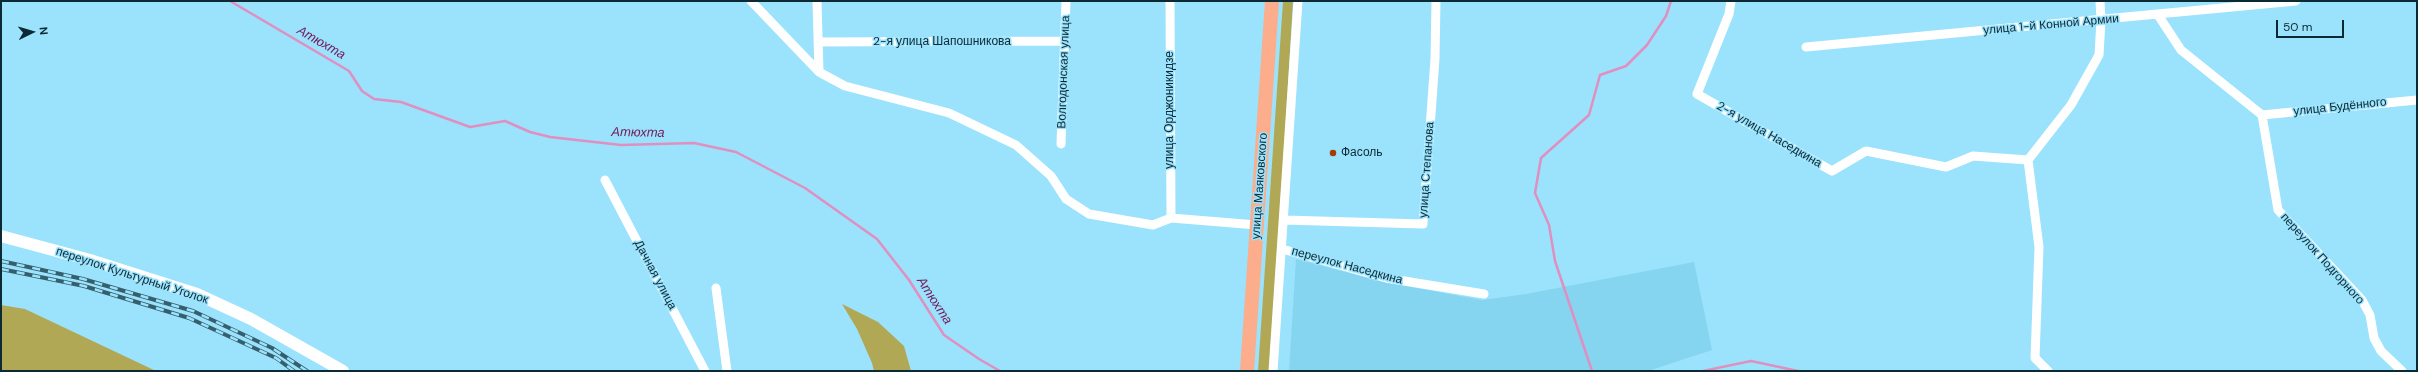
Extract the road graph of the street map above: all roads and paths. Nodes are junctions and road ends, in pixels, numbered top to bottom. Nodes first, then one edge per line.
1 (750, 1) edge
2 (817, 1) edge
3 (1066, 1) edge
4 (1170, 1) edge
5 (1272, 1) edge
6 (1298, 1) edge
7 (1436, 1) edge
8 (1731, 1) edge
9 (2100, 1) edge
10 (2296, 1) edge
11 (2158, 15) junction
12 (2101, 20) junction
13 (1065, 41) junction
14 (818, 42) junction
15 (1806, 47) dead end
16 (819, 72) junction
17 (2417, 100) edge
18 (2262, 115) junction
19 (1061, 144) dead end
20 (2028, 160) junction
21 (605, 180) dead end
22 (1171, 218) junction
23 (1284, 220) junction
24 (1257, 226) junction
25 (1, 236) edge
26 (1282, 249) junction
27 (716, 288) dead end
28 (1484, 294) dead end
29 (343, 371) edge
30 (705, 371) edge
31 (727, 371) edge
32 (1247, 371) edge
33 (1273, 371) edge
34 (2048, 371) edge
35 (2402, 371) edge

1 - 16 street
2 - 14 street
3 - 13 street, Волгодонская улица
4 - 22 street, улица Орджоникидзе
5 - 24 main road, улица Маяковского
6 - 23 street
7 - 23 street, улица Степанова
8 - 20 street, 2-я улица Наседкина
9 - 12 street
10 - 11 street, улица 1-й Конной Армии
11 - 12 street, улица 1-й Конной Армии
11 - 18 street
12 - 15 street, улица 1-й Конной Армии
12 - 20 street
13 - 14 street, 2-я улица Шапошникова
13 - 19 street, Волгодонская улица
14 - 16 street
16 - 22 street
17 - 18 street, улица Будённого
18 - 35 street, переулок Подгорного
20 - 34 street
21 - 30 street, Дачная улица
22 - 24 street
23 - 26 street
24 - 32 main road, улица Маяковского
25 - 29 street, переулок Культурный Уголок
26 - 28 street, переулок Наседкина
26 - 33 street
27 - 31 street

